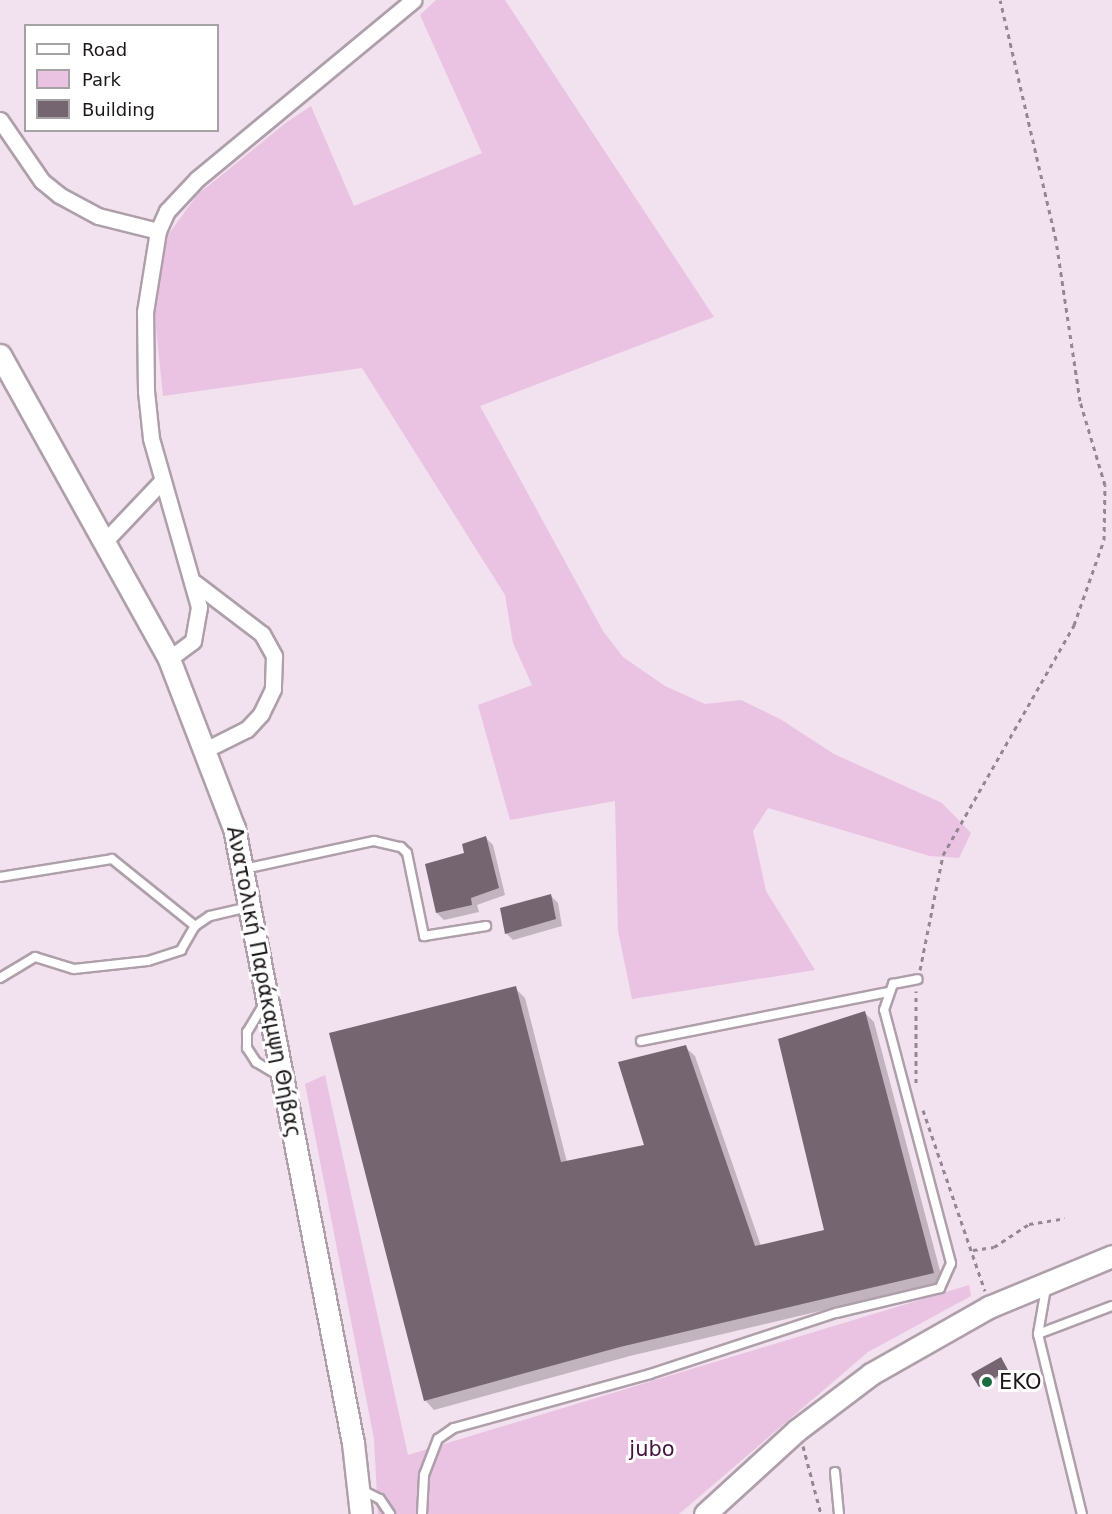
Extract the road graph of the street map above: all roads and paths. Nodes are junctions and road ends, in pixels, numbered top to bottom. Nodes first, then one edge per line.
1 (413, 0) edge
2 (1000, 0) edge
3 (0, 120) edge
4 (158, 231) junction
5 (0, 355) edge
6 (162, 481) junction
7 (105, 541) junction
8 (195, 583) junction
9 (169, 659) junction
10 (207, 749) junction
11 (244, 869) junction
12 (0, 877) edge
13 (253, 906) junction
14 (195, 926) junction
15 (486, 926) dead end
16 (0, 978) edge
17 (918, 979) junction
18 (888, 992) junction
19 (269, 998) junction
20 (641, 1041) dead end
21 (284, 1079) junction
22 (918, 1090) dead end
23 (921, 1100) dead end
24 (1065, 1218) dead end
25 (973, 1250) junction
26 (1112, 1256) edge
27 (1048, 1280) junction
28 (1112, 1306) edge
29 (989, 1307) junction
30 (1038, 1334) junction
31 (797, 1430) junction
32 (835, 1472) dead end
33 (358, 1488) junction
34 (361, 1514) edge
35 (390, 1514) edge
36 (422, 1514) edge
37 (705, 1514) edge
38 (821, 1514) edge
39 (839, 1514) edge
40 (1082, 1514) edge

1 - 4 street
2 - 17 path
3 - 4 street
4 - 6 street
5 - 7 main road, Ανατολική Παράκαμψη Θήβας
6 - 7 street
6 - 8 street
7 - 9 main road, Ανατολική Παράκαμψη Θήβας
8 - 9 street
8 - 10 street
9 - 10 main road, Ανατολική Παράκαμψη Θήβας
10 - 11 main road, Ανατολική Παράκαμψη Θήβας
11 - 13 main road, Ανατολική Παράκαμψη Θήβας
11 - 15 lane
12 - 14 lane
13 - 14 lane
13 - 19 main road, Ανατολική Παράκαμψη Θήβας
14 - 16 lane
17 - 18 lane
17 - 22 path
18 - 20 lane
18 - 36 lane
19 - 21 main road, Ανατολική Παράκαμψη Θήβας
19 - 21 lane
21 - 33 main road, Ανατολική Παράκαμψη Θήβας
23 - 25 path
24 - 25 path
25 - 29 path
26 - 27 main road
27 - 29 main road
27 - 30 lane
28 - 30 lane
29 - 31 main road
30 - 40 lane
31 - 37 main road
31 - 38 path
32 - 39 lane
33 - 34 main road, Ανατολική Παράκαμψη Θήβας
33 - 35 lane

